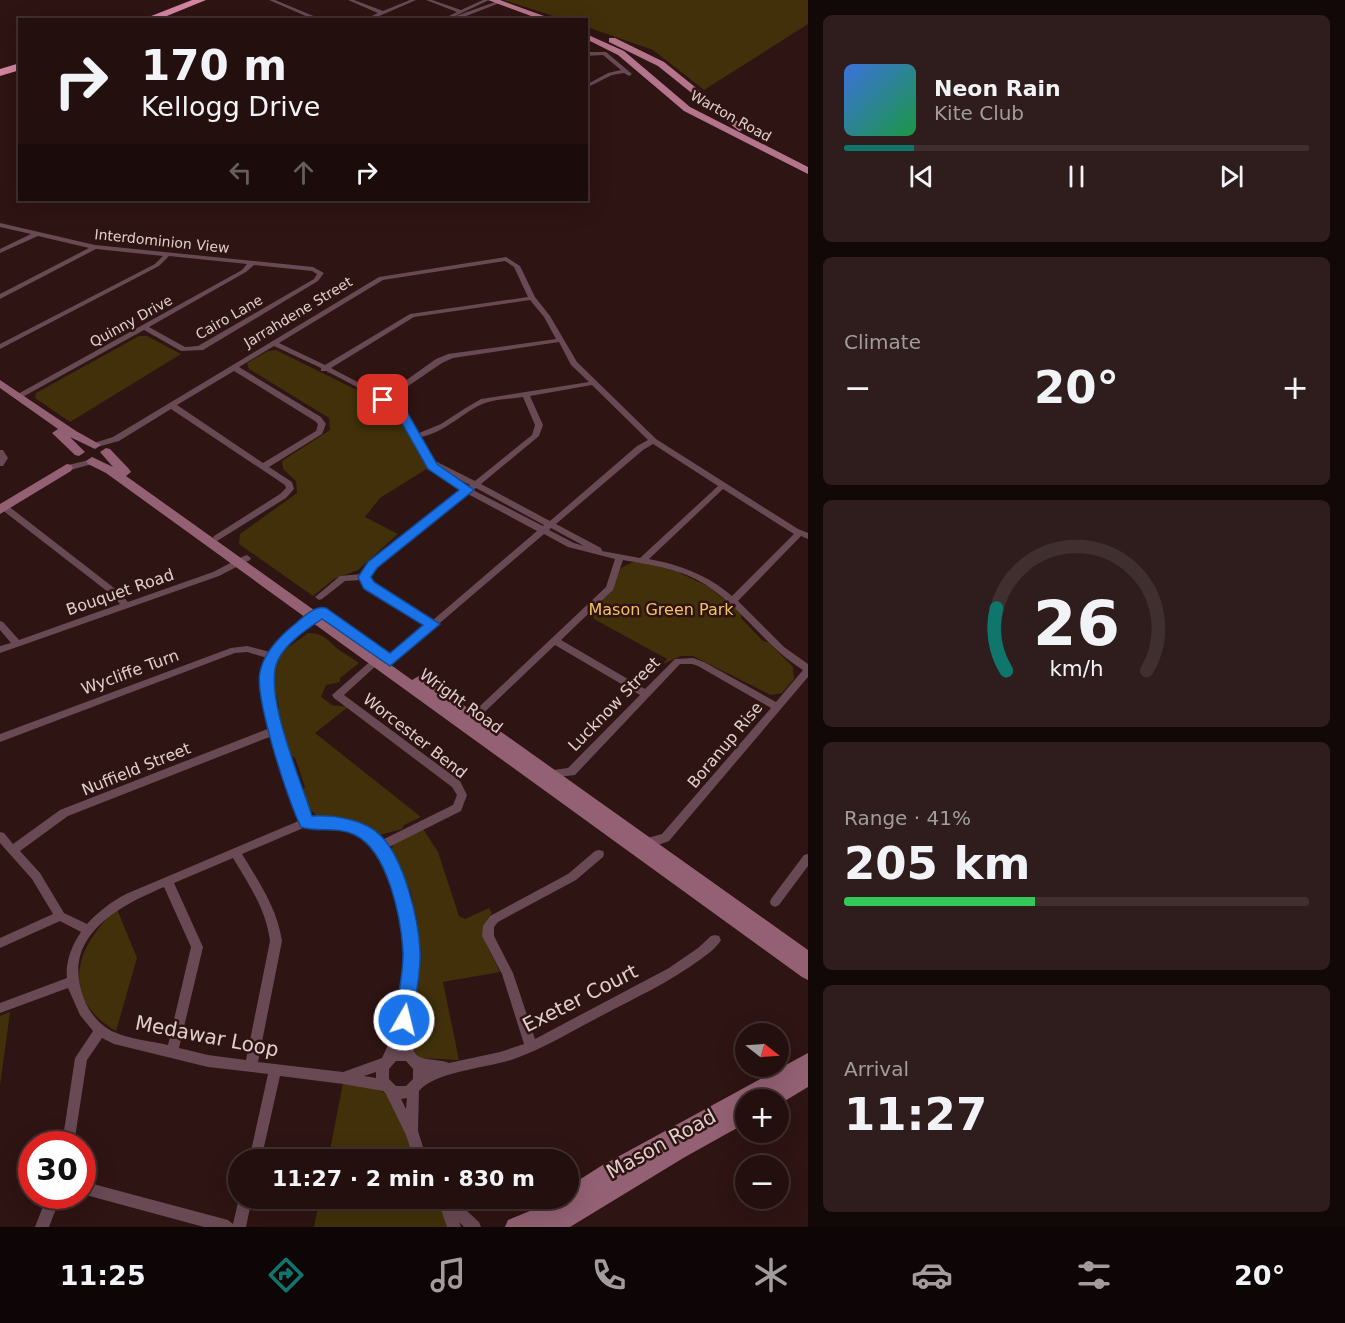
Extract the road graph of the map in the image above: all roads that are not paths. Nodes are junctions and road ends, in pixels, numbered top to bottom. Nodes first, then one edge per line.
1 (187, 0) edge
2 (201, 0) edge
3 (271, 0) edge
4 (350, 0) edge
5 (414, 0) edge
6 (428, 0) edge
7 (489, 2) edge
8 (461, 12) junction
9 (383, 13) junction
10 (139, 18) edge
11 (152, 18) edge
12 (316, 18) edge
13 (370, 18) edge
14 (448, 18) edge
15 (454, 18) edge
16 (532, 18) edge
17 (544, 18) edge
18 (588, 32) edge
19 (588, 37) edge
20 (618, 42) junction
21 (621, 53) junction
22 (588, 54) edge
23 (644, 54) junction
24 (18, 61) edge
25 (0, 67) edge
26 (18, 67) edge
27 (0, 73) edge
28 (684, 82) junction
29 (588, 86) edge
30 (675, 100) junction
31 (710, 105) junction
32 (808, 164) edge
33 (808, 171) edge
34 (0, 226) edge
35 (36, 234) junction
36 (95, 247) junction
37 (0, 251) edge
38 (167, 255) junction
39 (252, 263) junction
40 (321, 273) joint
41 (0, 297) edge
42 (532, 298) junction
43 (144, 327) junction
44 (561, 340) junction
45 (273, 343) junction
46 (0, 347) edge
47 (233, 367) junction
48 (324, 369) junction
49 (0, 383) edge
50 (593, 383) junction
51 (0, 391) edge
52 (526, 395) junction
53 (19, 397) junction
54 (383, 400) junction
55 (171, 405) junction
56 (415, 436) junction
57 (653, 441) junction
58 (101, 448) junction
59 (0, 452) edge
60 (79, 453) junction
61 (91, 461) junction
62 (0, 464) edge
63 (264, 466) junction
64 (67, 468) junction
65 (723, 485) junction
66 (471, 488) junction
67 (2, 508) edge
68 (547, 527) junction
69 (804, 535) edge
70 (218, 538) junction
71 (620, 556) junction
72 (643, 560) junction
73 (243, 561) junction
74 (364, 577) junction
75 (733, 601) junction
76 (128, 606) junction
77 (318, 608) junction
78 (0, 624) edge
79 (433, 624) junction
80 (555, 641) junction
81 (17, 644) junction
82 (0, 650) edge
83 (272, 656) junction
84 (383, 661) junction
85 (808, 670) edge
86 (645, 693) junction
87 (777, 707) junction
88 (469, 722) junction
89 (276, 730) junction
90 (0, 738) edge
91 (571, 772) junction
92 (550, 774) junction
93 (572, 789) junction
94 (307, 822) junction
95 (0, 836) edge
96 (665, 838) junction
97 (644, 843) junction
98 (380, 846) junction
99 (14, 849) junction
100 (235, 853) junction
101 (599, 854) dead end
102 (808, 858) edge
103 (667, 859) junction
104 (167, 881) junction
105 (775, 902) dead end
106 (60, 916) junction
107 (88, 930) junction
108 (715, 940) dead end
109 (0, 943) edge
110 (808, 960) edge
111 (808, 972) edge
112 (71, 982) junction
113 (0, 1008) edge
114 (404, 1020) junction
115 (100, 1031) junction
116 (531, 1046) junction
117 (172, 1052) junction
118 (413, 1060) junction
119 (386, 1062) junction
120 (808, 1062) edge
121 (251, 1067) junction
122 (452, 1067) junction
123 (275, 1070) junction
124 (808, 1077) edge
125 (343, 1078) junction
126 (415, 1086) junction
127 (388, 1089) junction
128 (788, 1089) edge
129 (735, 1119) edge
130 (70, 1131) edge
131 (412, 1133) junction
132 (257, 1149) edge
133 (417, 1149) edge
134 (96, 1191) edge
135 (49, 1209) edge
136 (243, 1209) edge
137 (447, 1209) edge
138 (454, 1209) edge
139 (42, 1227) edge
140 (228, 1227) edge
141 (239, 1227) edge
142 (454, 1227) edge
143 (474, 1227) edge
144 (515, 1227) edge
145 (551, 1227) edge

1 - 10 highway
2 - 11 highway
3 - 12 street
4 - 9 street
5 - 9 street
6 - 8 street
7 - 8 street
7 - 15 street
7 - 16 main road
7 - 17 main road
8 - 14 street
9 - 13 street
18 - 20 main road, Warton Road
19 - 21 main road, Warton Road
20 - 21 main road
20 - 23 main road, Warton Road
21 - 23 main road
21 - 30 main road, Warton Road
22 - 29 street
23 - 28 main road, Warton Road
24 - 25 highway
26 - 27 highway
28 - 30 main road
28 - 31 main road, Warton Road
30 - 31 main road
30 - 33 main road, Warton Road
31 - 32 main road, Warton Road
34 - 35 street, Interdominion View
35 - 36 street, Interdominion View
35 - 37 street
36 - 38 street, Interdominion View
36 - 41 street
38 - 39 street, Interdominion View
38 - 46 street
39 - 40 street, Interdominion View
39 - 43 street, Quinny Drive
40 - 43 street, Cairo Lane
42 - 44 street
42 - 45 street, Jarrahdene Street
42 - 48 street
43 - 53 street, Quinny Drive
44 - 50 street
44 - 54 street
45 - 47 street, Jarrahdene Street
45 - 48 street
47 - 55 street, Jarrahdene Street
47 - 63 street
48 - 54 street
49 - 53 main road, Wright Road
50 - 52 street
50 - 57 street
51 - 60 main road
52 - 56 street
52 - 66 street
53 - 58 main road, Wright Road
54 - 56 street
55 - 58 street, Jarrahdene Street
55 - 63 street
56 - 66 street
57 - 65 street
57 - 68 street
58 - 60 main road
58 - 61 main road
58 - 70 main road, Wright Road
59 - 62 street
60 - 61 main road, Wright Road
60 - 64 street
61 - 64 street
61 - 73 main road, Wright Road
63 - 70 street
64 - 67 main road
65 - 69 street
65 - 72 street
66 - 68 street
66 - 74 street
67 - 76 street
68 - 71 street
68 - 79 street
69 - 75 street
70 - 73 main road, Wright Road
71 - 72 street
71 - 80 street
72 - 75 street
73 - 76 street, Bouquet Road
73 - 77 main road, Wright Road
74 - 77 street
74 - 79 street
75 - 85 street
76 - 81 street, Bouquet Road
77 - 83 street
77 - 84 main road, Wright Road
78 - 81 street
79 - 84 street
80 - 86 street
80 - 88 street
81 - 82 street, Bouquet Road
83 - 89 street
83 - 90 street, Wycliffe Turn
84 - 88 main road, Wright Road
84 - 98 street, Worcester Bend
85 - 87 street, Boranup Rise
86 - 87 street, Lucknow Street
86 - 91 street, Lucknow Street
87 - 96 street, Boranup Rise
88 - 92 main road, Wright Road
88 - 111 main road, Wright Road
89 - 94 street
89 - 99 street, Nuffield Street
91 - 92 street, Lucknow Street
91 - 93 street, Lucknow Street
92 - 93 main road, Wright Road
93 - 97 main road, Wright Road
94 - 98 street
94 - 100 street
95 - 99 street
96 - 97 street
96 - 103 street
97 - 103 main road, Wright Road
98 - 114 street
99 - 106 street
100 - 104 street
100 - 121 street
101 - 116 street
102 - 105 street
103 - 110 main road, Wright Road
104 - 107 street
104 - 117 street
106 - 107 street
106 - 109 street
107 - 112 street
108 - 116 street, Exeter Court
112 - 113 street
112 - 115 street
114 - 118 street
114 - 119 street
115 - 117 street, Medawar Loop
115 - 130 street
116 - 122 street, Exeter Court
117 - 121 street, Medawar Loop
118 - 119 street
118 - 122 street, Exeter Court
118 - 126 street
119 - 125 street, Medawar Loop
119 - 127 street
120 - 144 main road, Mason Road
121 - 123 street, Medawar Loop
122 - 126 street, Exeter Court
123 - 125 street, Medawar Loop
123 - 132 street
124 - 128 main road
125 - 127 street, Medawar Loop
126 - 127 street
126 - 131 street
127 - 131 street
129 - 145 main road, Mason Road
131 - 133 street
134 - 140 street
135 - 139 street
136 - 141 street
137 - 142 street
138 - 143 street

